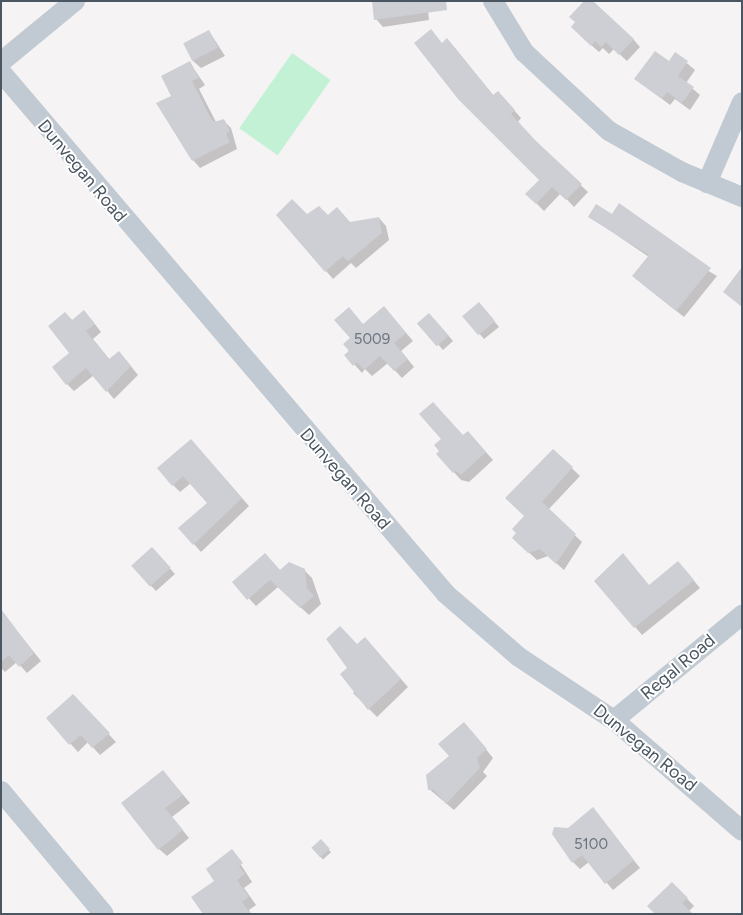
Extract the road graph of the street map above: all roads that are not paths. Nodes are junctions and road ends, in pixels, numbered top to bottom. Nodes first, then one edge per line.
1 (75, 1) edge
2 (493, 1) edge
3 (1, 62) edge
4 (1, 72) edge
5 (742, 102) edge
6 (707, 183) junction
7 (742, 197) edge
8 (742, 615) edge
9 (614, 720) junction
10 (1, 791) edge
11 (742, 831) edge
12 (104, 914) edge

1 - 3 street
2 - 6 street
4 - 9 street, Dunvegan Road
5 - 6 street
6 - 7 street
8 - 9 street, Regal Road
9 - 11 street, Dunvegan Road
10 - 12 street

